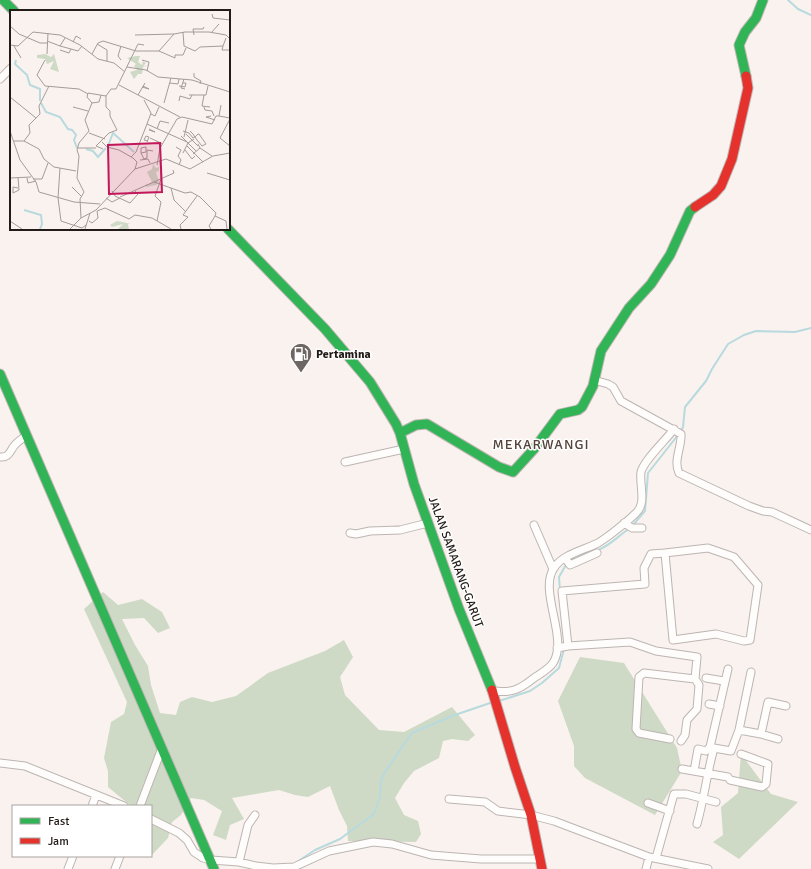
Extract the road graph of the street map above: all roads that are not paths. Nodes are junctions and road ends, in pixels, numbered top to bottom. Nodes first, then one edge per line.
1 (4, 0) edge
2 (764, 0) edge
3 (13, 10) edge
4 (10, 69) edge
5 (0, 79) edge
6 (229, 230) edge
7 (0, 374) edge
8 (594, 380) junction
9 (677, 431) junction
10 (400, 433) junction
11 (27, 435) junction
12 (404, 449) junction
13 (0, 457) edge
14 (345, 462) dead end
15 (428, 523) junction
16 (534, 525) dead end
17 (628, 525) junction
18 (642, 528) dead end
19 (811, 530) edge
20 (350, 533) dead end
21 (597, 553) dead end
22 (665, 553) junction
23 (567, 561) junction
24 (553, 569) junction
25 (673, 640) junction
26 (568, 646) junction
27 (559, 647) junction
28 (674, 649) dead end
29 (728, 668) dead end
30 (751, 672) dead end
31 (706, 678) dead end
32 (695, 679) junction
33 (724, 681) junction
34 (494, 694) junction
35 (709, 704) dead end
36 (720, 706) junction
37 (786, 706) dead end
38 (738, 730) junction
39 (761, 734) junction
40 (670, 739) dead end
41 (778, 739) dead end
42 (681, 741) dead end
43 (162, 748) junction
44 (712, 748) junction
45 (737, 753) junction
46 (0, 763) edge
47 (682, 769) dead end
48 (694, 771) junction
49 (707, 774) junction
50 (96, 795) junction
51 (704, 798) junction
52 (449, 799) dead end
53 (716, 802) dead end
54 (648, 803) dead end
55 (92, 805) edge
56 (121, 805) edge
57 (140, 805) edge
58 (670, 811) junction
59 (255, 815) dead end
60 (531, 815) junction
61 (152, 820) edge
62 (697, 824) dead end
63 (73, 857) edge
64 (120, 857) edge
65 (652, 857) junction
66 (540, 859) junction
67 (211, 860) junction
68 (239, 862) junction
69 (68, 869) edge
70 (115, 869) edge
71 (214, 869) edge
72 (542, 869) edge
73 (646, 869) edge
74 (708, 869) edge

1 - 3 street
2 - 8 street
4 - 5 street
6 - 10 street, JALAN SAMARANG-GARUT
7 - 11 street
8 - 9 street
8 - 10 street
9 - 17 street
9 - 19 street
10 - 12 street, JALAN SAMARANG-GARUT
11 - 13 street
11 - 43 street
12 - 14 street
12 - 15 street, JALAN SAMARANG-GARUT
15 - 20 street
15 - 34 street, JALAN SAMARANG-GARUT
16 - 24 street
17 - 18 street
17 - 23 street
21 - 23 street
22 - 25 street
22 - 25 street
22 - 26 street
23 - 24 street
24 - 27 street
25 - 28 street
26 - 27 street
26 - 32 street
27 - 34 street
29 - 33 street
30 - 38 street
31 - 33 street
32 - 40 street
32 - 42 street
33 - 36 street
34 - 60 street, JALAN SAMARANG-GARUT
35 - 36 street
36 - 44 street
37 - 39 street
38 - 39 street
38 - 45 street
39 - 41 street
43 - 57 street
43 - 67 street
44 - 45 street
44 - 48 street
44 - 49 street
45 - 49 street
46 - 50 street
47 - 48 street
48 - 49 street
49 - 51 street
50 - 55 street
50 - 56 street
51 - 53 street
51 - 58 street
51 - 62 street
52 - 60 street
54 - 58 street
58 - 65 street
59 - 68 street
60 - 65 street
60 - 66 street, JALAN SAMARANG-GARUT
61 - 67 street
63 - 69 street
64 - 70 street
65 - 73 street
65 - 74 street
66 - 68 street
66 - 72 street, JALAN SAMARANG-GARUT
67 - 68 street
67 - 71 street

